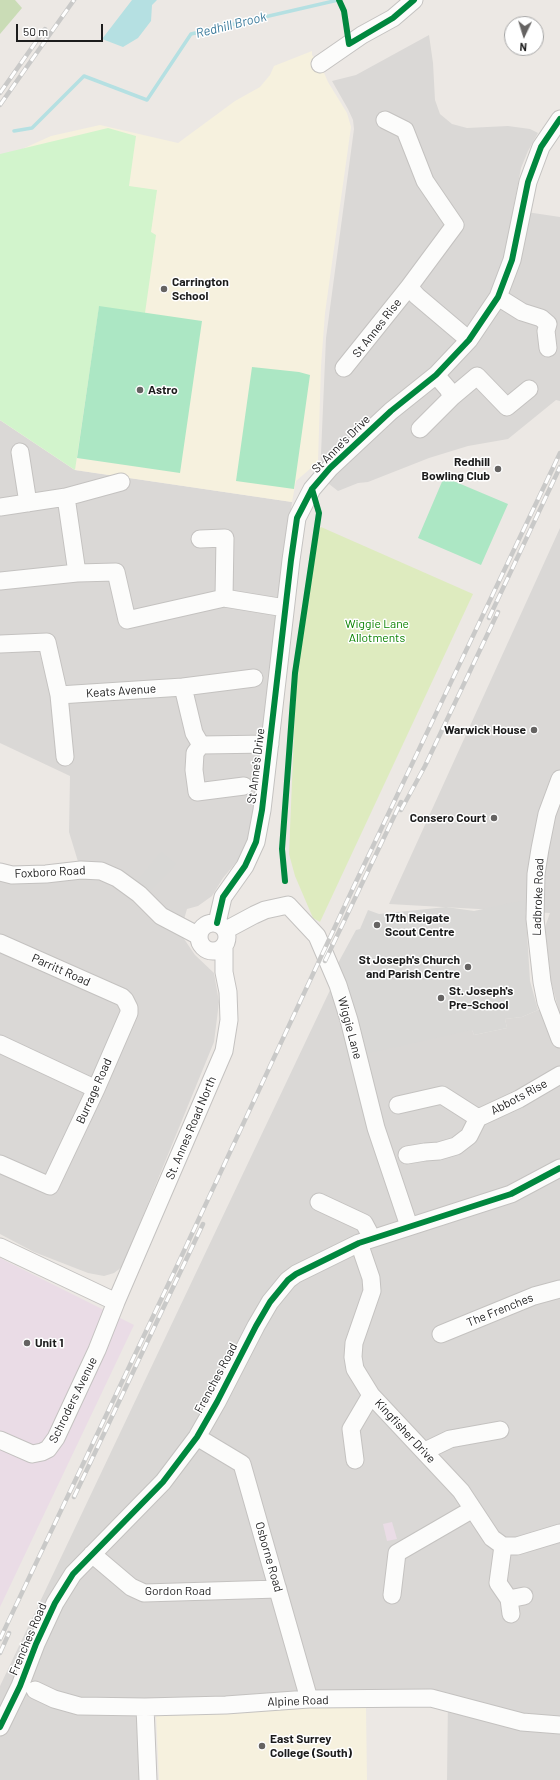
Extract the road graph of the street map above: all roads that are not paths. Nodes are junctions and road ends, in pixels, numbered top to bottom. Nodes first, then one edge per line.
1 (414, 0) edge
2 (320, 64) dead end
3 (560, 119) edge
4 (385, 120) dead end
5 (409, 287) junction
6 (498, 297) junction
7 (469, 340) junction
8 (548, 348) dead end
9 (344, 368) dead end
10 (436, 376) junction
11 (529, 389) dead end
12 (452, 397) junction
13 (420, 429) dead end
14 (20, 452) dead end
15 (121, 482) dead end
16 (66, 497) junction
17 (28, 503) junction
18 (0, 507) edge
19 (200, 539) dead end
20 (77, 574) junction
21 (0, 581) edge
22 (224, 598) junction
23 (285, 608) junction
24 (0, 644) edge
25 (254, 678) dead end
26 (183, 687) junction
27 (59, 695) junction
28 (201, 744) junction
29 (270, 744) junction
30 (65, 757) dead end
31 (560, 779) edge
32 (244, 786) dead end
33 (0, 872) edge
34 (221, 927) junction
35 (199, 936) junction
36 (0, 942) edge
37 (224, 947) junction
38 (122, 997) joint
39 (560, 1039) edge
40 (0, 1044) edge
41 (560, 1075) edge
42 (96, 1089) junction
43 (398, 1105) dead end
44 (478, 1118) junction
45 (407, 1155) dead end
46 (0, 1164) edge
47 (560, 1168) edge
48 (319, 1202) dead end
49 (409, 1226) junction
50 (366, 1241) junction
51 (0, 1247) edge
52 (560, 1289) edge
53 (116, 1302) junction
54 (441, 1334) dead end
55 (371, 1395) junction
56 (500, 1430) dead end
57 (197, 1437) junction
58 (0, 1440) edge
59 (425, 1451) junction
60 (355, 1460) dead end
61 (473, 1509) junction
62 (560, 1533) edge
63 (502, 1546) junction
64 (92, 1554) junction
65 (278, 1589) junction
66 (392, 1595) dead end
67 (515, 1603) dead end
68 (35, 1690) dead end
69 (309, 1699) junction
70 (144, 1707) junction
71 (560, 1725) edge
72 (0, 1727) edge
73 (148, 1780) edge

1 - 2 street
3 - 6 street, St Anne's Drive
4 - 5 street, St Annes Rise
5 - 7 street, St Annes Rise
5 - 9 street, St Annes Rise
6 - 7 street, St Anne's Drive
6 - 8 street
7 - 10 street, St Anne's Drive
10 - 12 street
10 - 23 street, St Anne's Drive
11 - 12 street
12 - 13 street
14 - 17 street
15 - 16 street
16 - 17 street
16 - 20 street
17 - 18 street
19 - 22 street
20 - 21 street
20 - 22 street
22 - 23 street
23 - 29 street, St Anne's Drive
24 - 27 street
25 - 26 street, Keats Avenue
26 - 27 street, Keats Avenue
26 - 28 street
27 - 30 street
28 - 29 street
28 - 32 street
29 - 34 street, St Anne's Drive
31 - 39 street, Ladbroke Road
33 - 35 street, Foxboro Road
34 - 35 street
34 - 37 street
34 - 49 street, Wiggie Lane
35 - 37 street
36 - 38 street, Parritt Road
37 - 53 street, St. Annes Road North
38 - 42 street, Burrage Road
40 - 42 street
41 - 44 street, Abbots Rise
42 - 46 street, Burrage Road
43 - 44 street, Abbots Rise
44 - 45 street, Abbots Rise
47 - 49 street, Frenches Road
48 - 50 street, Kingfisher Drive
49 - 50 street, Frenches Road
50 - 55 street, Kingfisher Drive
50 - 57 street, Frenches Road
51 - 53 street
52 - 54 street, The Frenches
53 - 58 street, Schroders Avenue
55 - 59 street, Kingfisher Drive
55 - 60 street
56 - 59 street
57 - 64 street, Frenches Road
57 - 65 street, Osborne Road
59 - 61 street, Kingfisher Drive
61 - 63 street, Kingfisher Drive
61 - 66 street
62 - 63 street
63 - 67 street
64 - 65 street, Gordon Road
64 - 72 street, Frenches Road
65 - 69 street, Osborne Road
68 - 70 street, Alpine Road
69 - 70 street, Alpine Road
69 - 71 street, Alpine Road
70 - 73 street

